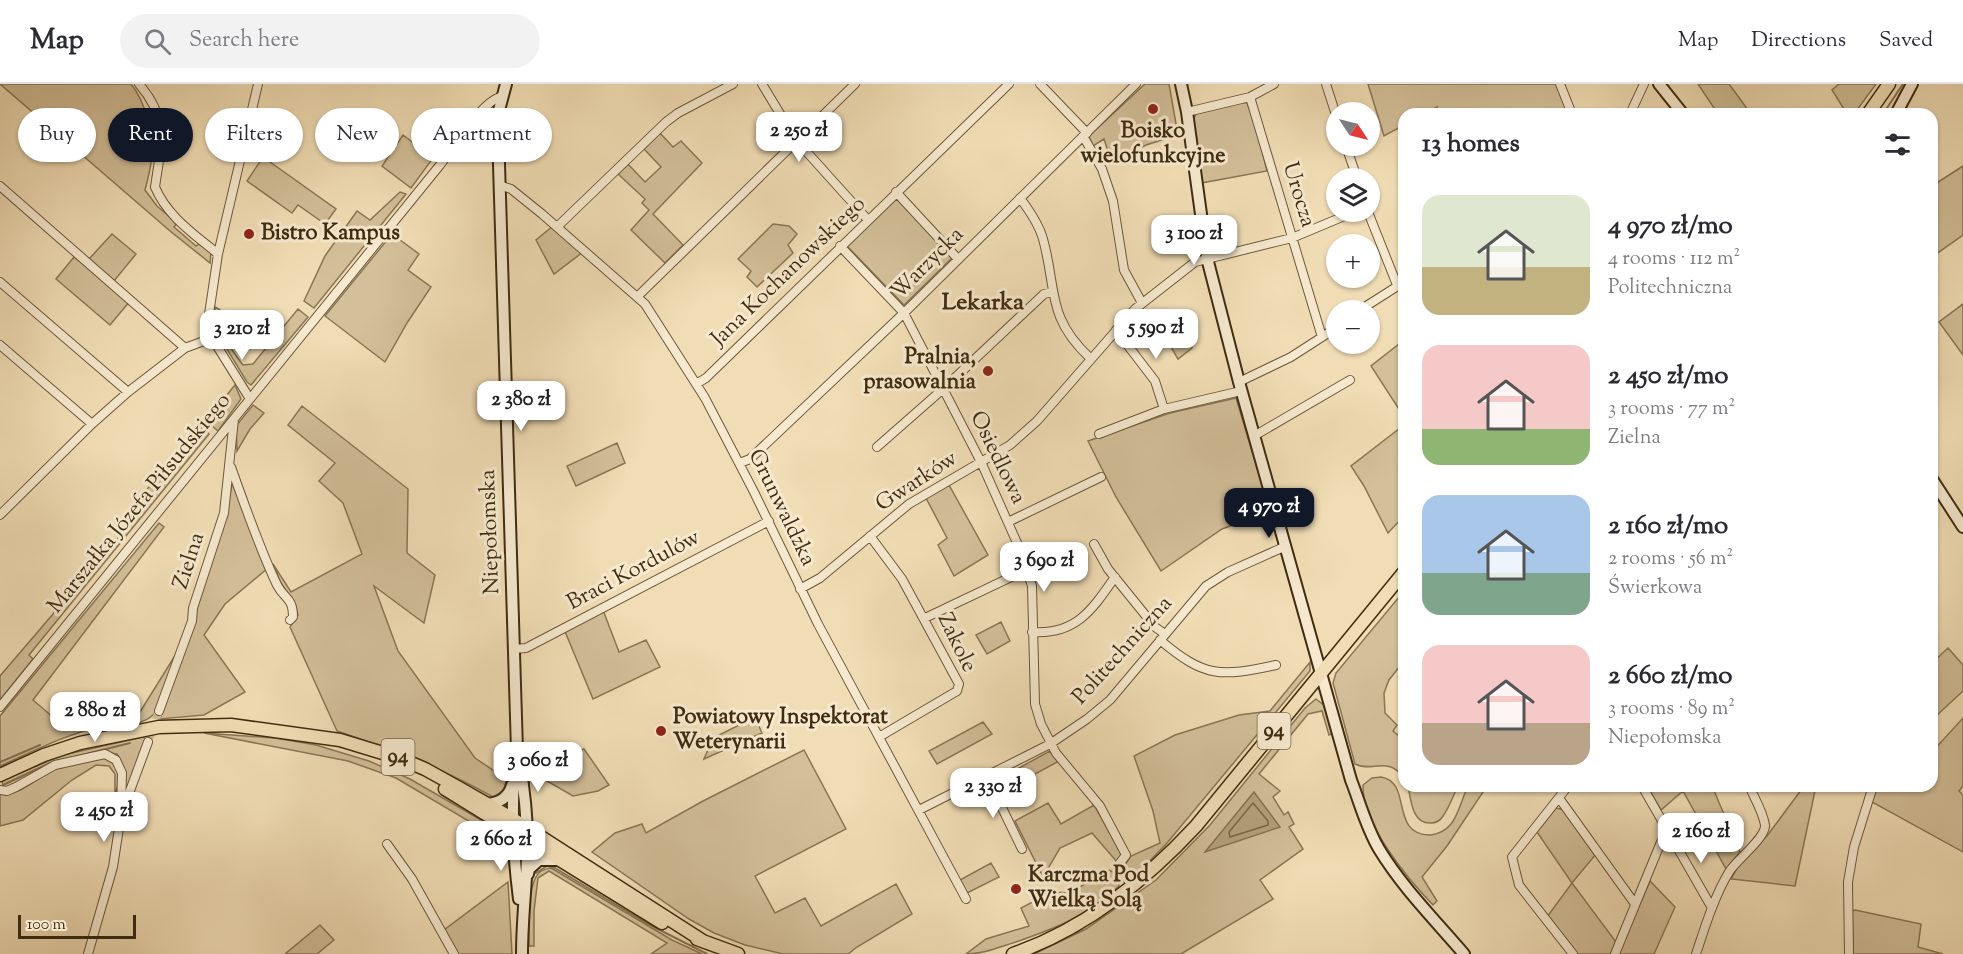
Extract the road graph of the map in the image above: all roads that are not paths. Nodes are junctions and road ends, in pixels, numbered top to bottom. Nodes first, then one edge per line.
1 (139, 84) edge
2 (258, 84) edge
3 (506, 84) edge
4 (733, 84) edge
5 (762, 84) edge
6 (855, 84) edge
7 (1009, 84) edge
8 (1040, 84) edge
9 (1136, 84) edge
10 (1181, 84) edge
11 (1274, 84) edge
12 (1326, 84) edge
13 (1560, 84) edge
14 (1644, 84) edge
15 (1659, 84) edge
16 (1889, 84) edge
17 (1912, 84) edge
18 (501, 97) junction
19 (1250, 97) junction
20 (1332, 102) edge
21 (482, 108) edge
22 (499, 108) edge
23 (1570, 108) edge
24 (1633, 108) edge
25 (1678, 108) edge
26 (1872, 108) edge
27 (1899, 108) edge
28 (1187, 112) junction
29 (1085, 134) junction
30 (796, 140) junction
31 (441, 162) edge
32 (499, 162) edge
33 (499, 185) junction
34 (0, 186) edge
35 (896, 192) junction
36 (1020, 198) junction
37 (868, 220) junction
38 (1330, 222) edge
39 (1373, 222) edge
40 (558, 226) junction
41 (1292, 238) junction
42 (840, 246) junction
43 (218, 254) junction
44 (1207, 258) junction
45 (958, 259) junction
46 (1398, 279) edge
47 (0, 282) edge
48 (1398, 284) edge
49 (1052, 292) junction
50 (638, 296) junction
51 (1375, 300) edge
52 (1142, 303) junction
53 (904, 313) junction
54 (1116, 330) junction
55 (1326, 334) edge
56 (1322, 337) junction
57 (212, 338) junction
58 (0, 345) edge
59 (185, 348) junction
60 (1089, 358) junction
61 (1350, 380) dead end
62 (696, 384) junction
63 (1240, 386) junction
64 (943, 389) junction
65 (128, 392) junction
66 (250, 399) junction
67 (1164, 409) junction
68 (235, 417) junction
69 (92, 424) junction
70 (1099, 434) dead end
71 (1254, 436) junction
72 (877, 447) dead end
73 (981, 462) junction
74 (740, 463) junction
75 (230, 465) junction
76 (1101, 477) dead end
77 (1938, 497) edge
78 (0, 514) edge
79 (769, 521) junction
80 (1008, 522) junction
81 (1963, 528) edge
82 (870, 536) junction
83 (1094, 544) dead end
84 (1286, 546) junction
85 (1026, 570) junction
86 (1115, 577) junction
87 (1398, 579) edge
88 (800, 589) junction
89 (924, 618) junction
90 (290, 620) dead end
91 (1032, 632) junction
92 (1162, 638) junction
93 (514, 649) junction
94 (1276, 665) dead end
95 (1321, 672) junction
96 (0, 706) edge
97 (159, 711) tunnel mouth
98 (300, 733) junction
99 (879, 737) junction
100 (148, 742) tunnel mouth
101 (1050, 744) junction
102 (517, 750) junction
103 (0, 775) edge
104 (987, 777) junction
105 (513, 782) junction
106 (0, 790) edge
107 (1564, 792) edge
108 (1645, 792) edge
109 (1751, 792) edge
110 (1871, 792) edge
111 (1559, 798) junction
112 (487, 804) junction
113 (919, 810) junction
114 (121, 815) junction
115 (491, 817) junction
116 (513, 826) junction
117 (1668, 832) junction
118 (526, 834) junction
119 (387, 844) dead end
120 (1022, 849) dead end
121 (514, 856) junction
122 (558, 860) junction
123 (525, 880) junction
124 (1133, 886) junction
125 (966, 899) dead end
126 (1635, 904) junction
127 (1712, 908) junction
128 (522, 924) junction
129 (703, 941) junction
130 (88, 954) edge
131 (454, 954) edge
132 (522, 954) edge
133 (738, 954) edge
134 (1013, 954) edge
135 (1464, 954) edge
136 (1573, 954) edge
137 (1615, 954) edge
138 (1696, 954) edge
139 (1849, 954) edge

1 - 43 street
2 - 43 street
3 - 18 main road
4 - 40 street
5 - 30 street
6 - 30 street
7 - 35 street, Jana Kochanowskiego
8 - 29 street
9 - 29 street, Warzycka
10 - 28 main road
11 - 19 street
12 - 20 street
13 - 23 street
14 - 24 street
15 - 25 main road
16 - 26 main road
17 - 27 main road
18 - 21 street, Marszałka Józefa Piłsudskiego
18 - 22 main road, Niepołomska
19 - 28 street
19 - 41 street, Urocza
28 - 44 main road
29 - 36 street, Warzycka
29 - 52 street
30 - 37 street
30 - 50 street
31 - 66 street, Marszałka Józefa Piłsudskiego
32 - 33 main road, Niepołomska
33 - 40 street, Grunwaldzka
33 - 93 main road, Niepołomska
34 - 59 street
35 - 37 street, Jana Kochanowskiego
35 - 45 street
36 - 45 street, Warzycka
36 - 49 street
37 - 42 street, Jana Kochanowskiego
38 - 41 street, Gwarków
39 - 46 street
40 - 50 street, Grunwaldzka
41 - 44 street, Gwarków
41 - 56 street, Urocza
42 - 53 street, Osiedlowa
42 - 62 street, Jana Kochanowskiego
43 - 57 street
44 - 52 street, Gwarków
44 - 63 main road
45 - 53 street, Warzycka
47 - 65 street
48 - 51 street
49 - 60 street
49 - 64 street
50 - 62 street, Grunwaldzka
52 - 54 street, Gwarków
53 - 64 street, Osiedlowa
53 - 74 street, Warzycka
54 - 60 street, Gwarków
54 - 67 street
55 - 56 street
56 - 63 street
57 - 59 street
57 - 66 street
58 - 69 street
59 - 65 street
60 - 73 street, Gwarków
61 - 71 street
62 - 74 street, Grunwaldzka
63 - 67 street
63 - 71 main road
64 - 72 street
64 - 73 street, Osiedlowa
65 - 69 street
66 - 68 street, Marszałka Józefa Piłsudskiego
67 - 70 street
68 - 75 street, Zielna
68 - 96 street, Marszałka Józefa Piłsudskiego
69 - 78 street
71 - 84 main road
73 - 80 street, Osiedlowa
73 - 82 street, Gwarków
74 - 79 street, Grunwaldzka
75 - 90 street
75 - 97 street, Zielna
76 - 80 street
77 - 81 main road
79 - 88 street, Grunwaldzka
79 - 93 street, Braci Kordulów
80 - 85 street, Osiedlowa
82 - 88 street, Gwarków
82 - 89 street, Zakole
83 - 86 street
84 - 92 street, Politechniczna
84 - 95 main road
85 - 89 street
85 - 91 street, Osiedlowa
86 - 91 street
86 - 92 street
87 - 95 main road, 94
88 - 99 street, Grunwaldzka
89 - 99 street, Zakole
91 - 101 street, Osiedlowa
92 - 94 street
92 - 101 street, Politechniczna
93 - 102 main road, Niepołomska
95 - 124 main road, 94
95 - 135 main road
98 - 103 main road, 94
98 - 112 main road, 94
98 - 115 main road, 94
99 - 113 street, Grunwaldzka
100 - 114 street
101 - 104 street, Politechniczna
101 - 124 street, Osiedlowa
102 - 105 main road, Niepołomska
102 - 118 main road, Niepołomska
104 - 113 street, Politechniczna
104 - 120 street
105 - 112 main road
105 - 116 main road, Niepołomska
106 - 114 street
107 - 111 street
108 - 117 street
109 - 127 street
110 - 139 street
111 - 126 street
111 - 136 street
112 - 116 main road, 94
113 - 125 street, Grunwaldzka
114 - 130 street
115 - 116 main road, 94
115 - 121 main road
116 - 118 main road, 94
116 - 121 main road, Niepołomska
117 - 126 street
117 - 127 street
118 - 122 main road, 94
118 - 123 main road, Niepołomska
118 - 129 main road, 94
119 - 131 street
121 - 128 main road, Niepołomska
122 - 123 main road
122 - 129 main road, 94
123 - 128 main road, Niepołomska
124 - 134 main road, 94
126 - 137 street
127 - 138 street
128 - 132 main road, Niepołomska
129 - 133 main road, 94

